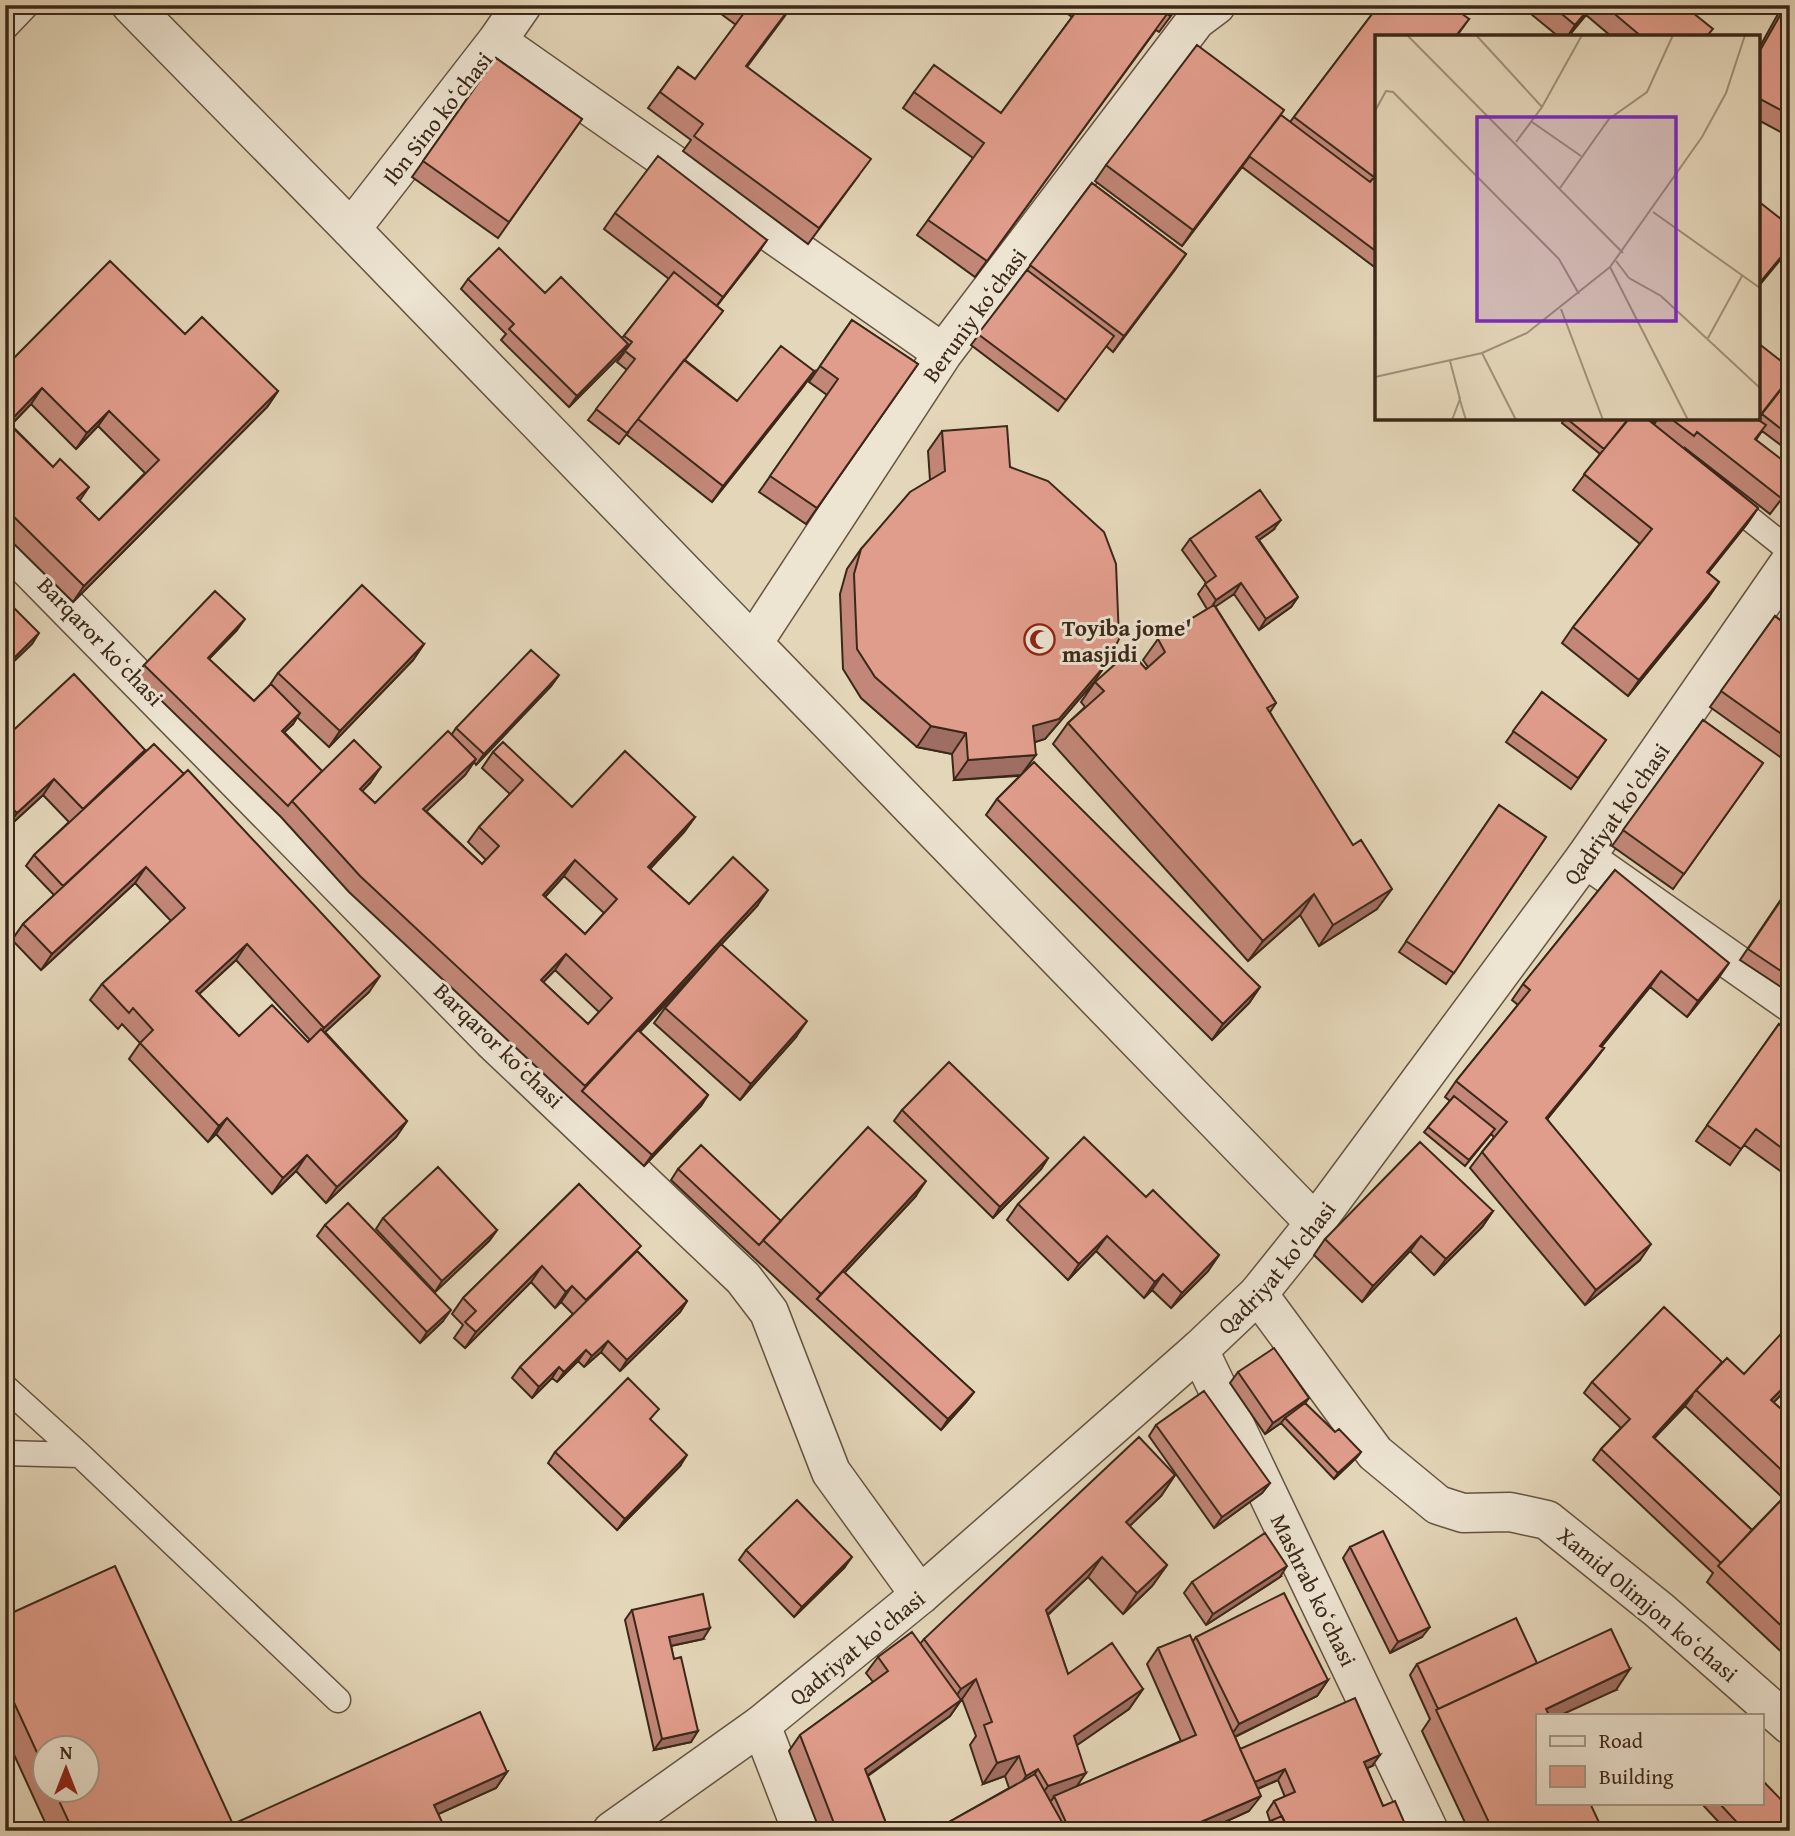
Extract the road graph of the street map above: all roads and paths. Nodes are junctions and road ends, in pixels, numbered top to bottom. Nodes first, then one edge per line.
1 (27, 5) edge
2 (131, 5) edge
3 (522, 5) edge
4 (1216, 5) edge
5 (5, 28) edge
6 (497, 41) junction
7 (351, 229) junction
8 (943, 353) junction
9 (1706, 484) edge
10 (5, 544) edge
11 (1790, 551) edge
12 (1790, 562) edge
13 (753, 643) junction
14 (1585, 858) junction
15 (1790, 1002) edge
16 (1315, 1223) junction
17 (1258, 1294) junction
18 (1199, 1350) junction
19 (5, 1387) edge
20 (5, 1453) edge
21 (80, 1455) junction
22 (919, 1595) junction
23 (338, 1700) dead end
24 (761, 1725) junction
25 (1790, 1725) edge
26 (612, 1831) edge
27 (802, 1831) edge
28 (1429, 1831) edge

1 - 5 lane
2 - 7 street
3 - 6 street, Ibn Sino koʻchasi
4 - 8 street, Beruniy koʻchasi
6 - 7 street, Ibn Sino koʻchasi
6 - 8 street
7 - 13 street
8 - 13 street, Beruniy koʻchasi
9 - 11 lane
10 - 22 street, Barqaror koʻchasi
12 - 14 street, Qadriyat ko'chasi
13 - 16 street
14 - 15 street
14 - 16 street, Qadriyat ko'chasi
16 - 17 street, Qadriyat ko'chasi
17 - 18 street, Qadriyat ko'chasi
17 - 25 street, Xamid Olimjon koʻchasi
18 - 22 street, Qadriyat ko'chasi
18 - 28 street, Mashrab koʻchasi
19 - 21 lane
20 - 21 lane
21 - 23 lane
22 - 24 street, Qadriyat ko'chasi
24 - 26 street, Qadriyat ko'chasi
24 - 27 street

